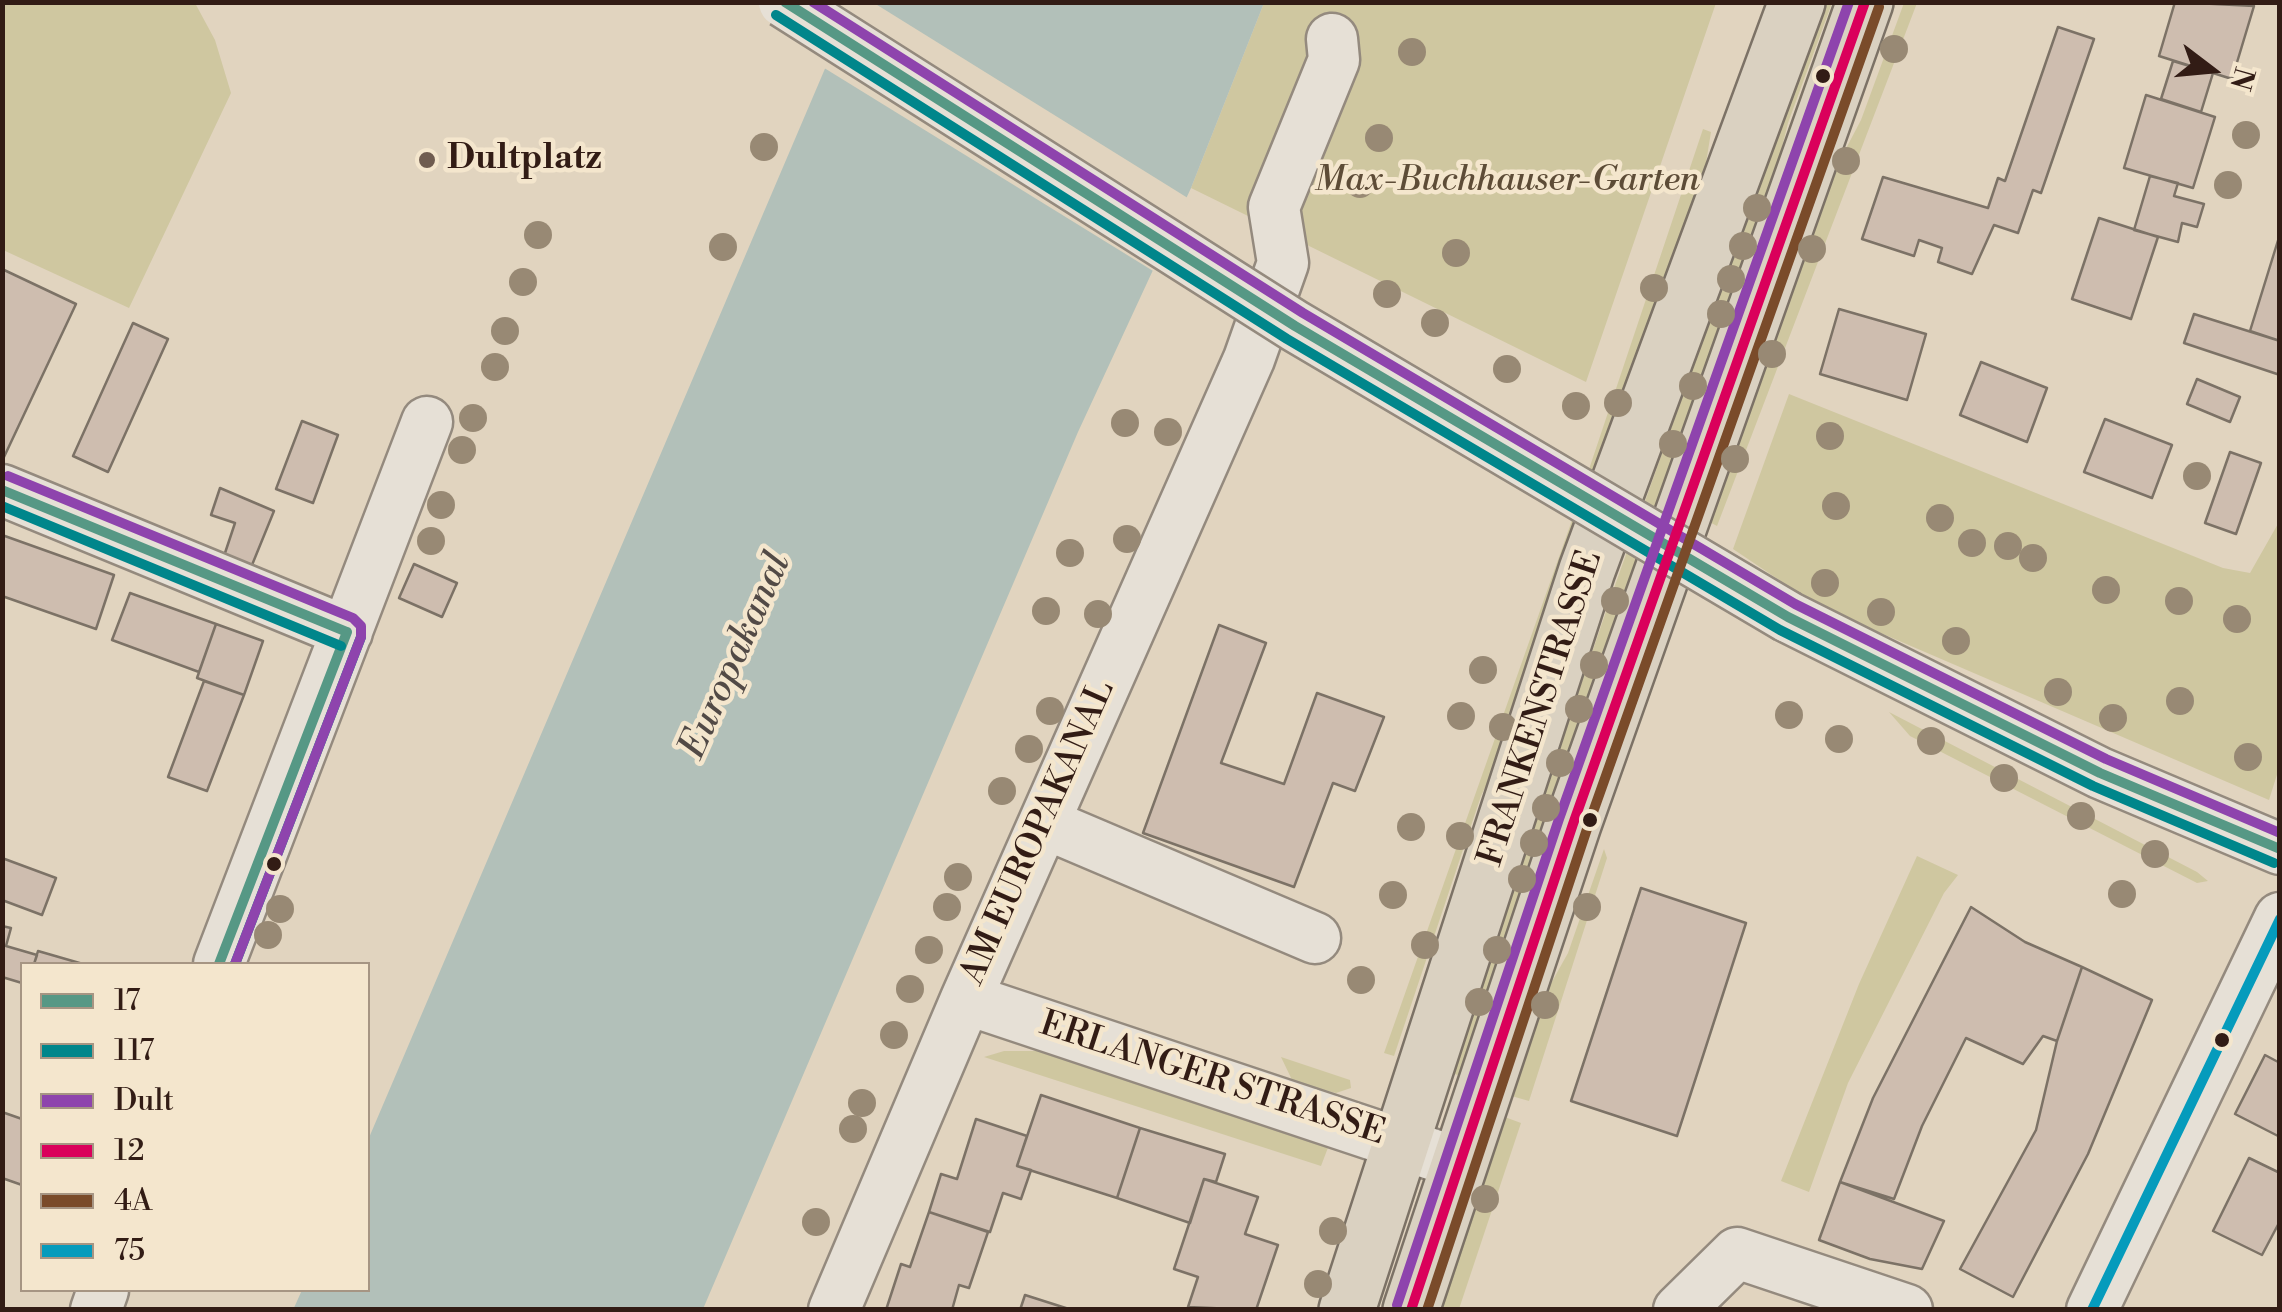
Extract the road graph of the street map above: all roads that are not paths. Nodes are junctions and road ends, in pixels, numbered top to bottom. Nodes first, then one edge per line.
1 (784, 2) edge
2 (1796, 2) edge
3 (1865, 2) edge
4 (1332, 39) dead end
5 (427, 422) dead end
6 (2, 490) edge
7 (347, 632) junction
8 (1044, 823) junction
9 (2280, 849) edge
10 (2280, 918) edge
11 (1315, 938) dead end
12 (219, 962) edge
13 (966, 999) junction
14 (1399, 1141) junction
15 (1458, 1164) junction
16 (834, 1310) edge
17 (1347, 1310) edge
18 (1412, 1310) edge
19 (1680, 1310) edge
20 (1907, 1310) edge
21 (2092, 1310) edge

1 - 9 street, bridge
2 - 14 main road, FRANKENSTRASSE
3 - 15 main road, FRANKENSTRASSE
4 - 8 street, AM EUROPAKANAL
5 - 7 street
6 - 7 street
7 - 12 street
8 - 11 street
8 - 13 street, AM EUROPAKANAL
10 - 21 street
13 - 14 street, ERLANGER STRASSE
13 - 16 street, AM EUROPAKANAL
14 - 15 street, ERLANGER STRASSE
14 - 17 main road, FRANKENSTRASSE
15 - 18 main road, FRANKENSTRASSE
19 - 20 street

